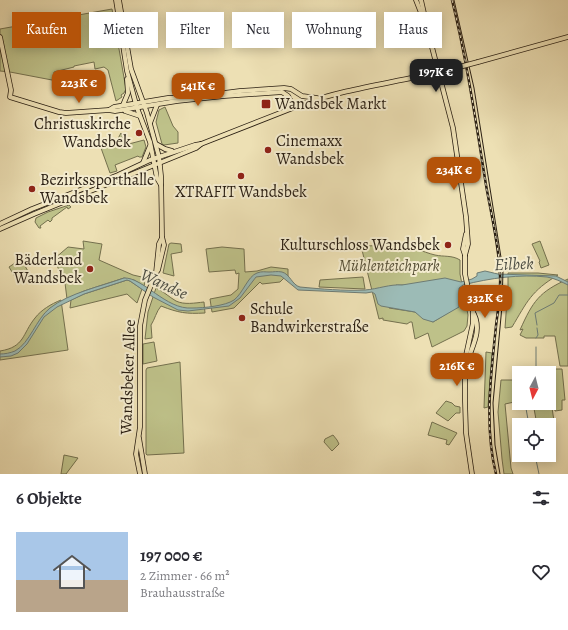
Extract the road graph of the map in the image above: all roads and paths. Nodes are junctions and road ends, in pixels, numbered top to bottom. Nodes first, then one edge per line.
1 (118, 0) edge
2 (416, 0) edge
3 (421, 0) edge
4 (120, 12) edge
5 (421, 12) edge
6 (424, 12) edge
7 (0, 37) edge
8 (568, 37) edge
9 (124, 48) edge
10 (127, 48) edge
11 (432, 48) edge
12 (463, 66) junction
13 (438, 70) junction
14 (127, 71) junction
15 (440, 74) junction
16 (419, 77) junction
17 (250, 90) junction
18 (254, 94) junction
19 (245, 95) junction
20 (320, 98) junction
21 (142, 101) junction
22 (136, 103) junction
23 (157, 104) junction
24 (123, 105) junction
25 (144, 107) junction
26 (294, 107) junction
27 (137, 108) junction
28 (109, 110) junction
29 (123, 110) junction
30 (140, 116) junction
31 (150, 123) junction
32 (156, 144) junction
33 (201, 144) junction
34 (151, 146) junction
35 (174, 152) junction
36 (156, 158) junction
37 (143, 163) junction
38 (157, 163) junction
39 (70, 196) junction
40 (0, 224) edge
41 (0, 229) edge
42 (473, 312) junction
43 (466, 366) junction
44 (139, 437) junction
45 (140, 474) edge
46 (145, 474) edge
47 (472, 474) edge

1 - 4 main road
2 - 5 main road
3 - 6 main road
7 - 28 main road
8 - 12 main road, bridge
9 - 14 main road
10 - 21 main road
11 - 13 main road
12 - 13 main road
12 - 15 main road
13 - 15 main road
13 - 16 main road
14 - 22 main road
14 - 24 main road
15 - 16 main road
15 - 42 main road
16 - 20 main road
17 - 18 main road
17 - 19 main road
17 - 20 main road
17 - 21 main road
18 - 19 main road
18 - 26 main road
19 - 23 main road
20 - 26 main road
21 - 22 main road
21 - 25 main road
22 - 24 main road
22 - 27 main road
23 - 25 main road
23 - 31 main road
24 - 28 main road
25 - 27 main road
25 - 31 main road
26 - 33 main road
27 - 29 main road
27 - 30 main road
28 - 29 main road
29 - 30 main road
30 - 34 main road
31 - 32 main road
32 - 35 main road
32 - 36 main road
33 - 35 main road
33 - 38 main road
34 - 36 main road
34 - 37 main road
35 - 36 main road
36 - 37 main road
36 - 38 main road, Wandsbeker Allee
37 - 39 main road
38 - 39 main road
38 - 44 main road, Wandsbeker Allee
39 - 40 main road
39 - 41 main road
42 - 43 main road
42 - 43 main road
43 - 47 main road
44 - 45 main road, Wandsbeker Allee
44 - 46 main road

